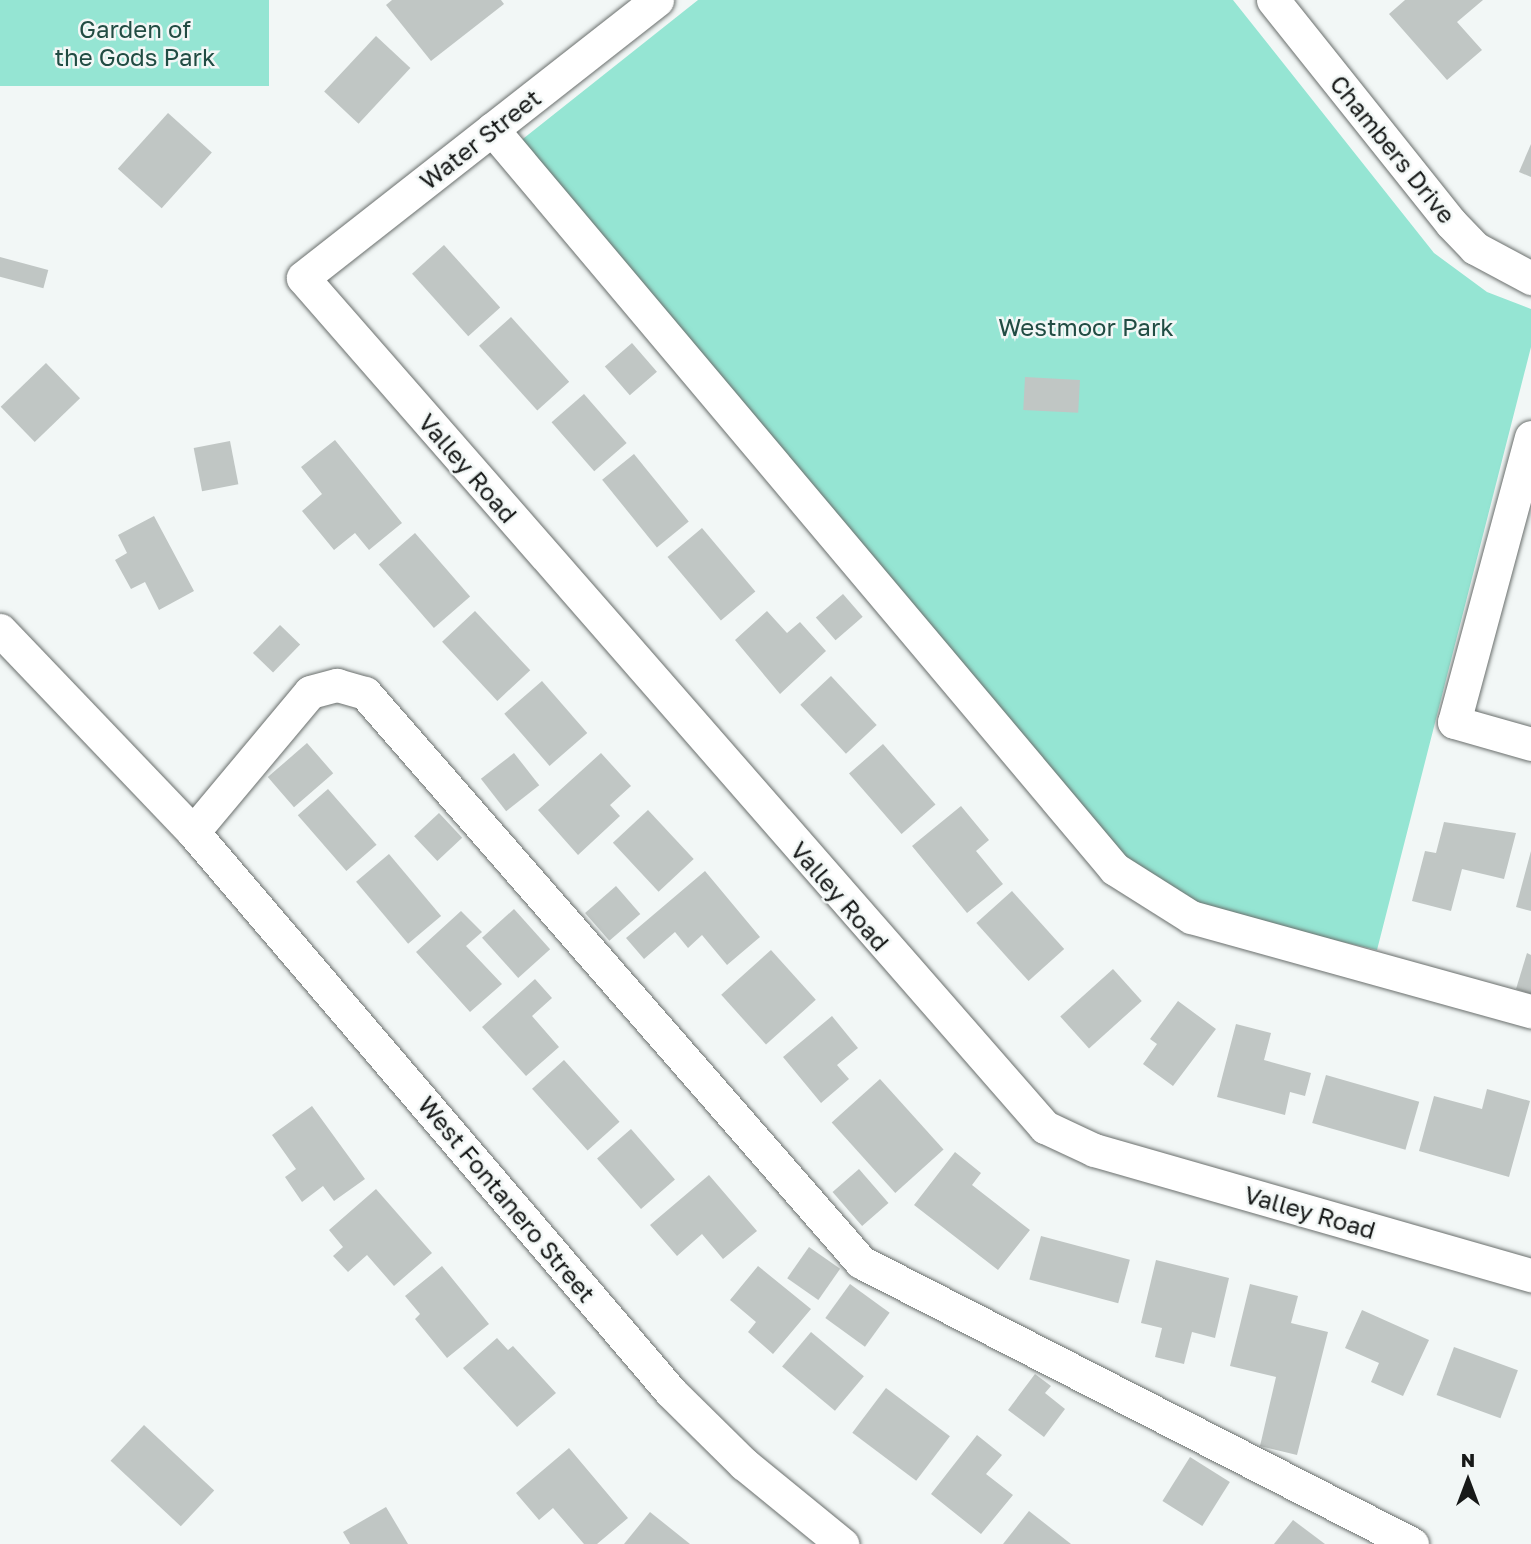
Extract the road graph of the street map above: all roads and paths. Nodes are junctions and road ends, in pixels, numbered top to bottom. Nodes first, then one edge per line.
1 (657, 0) edge
2 (1273, 0) edge
3 (492, 128) junction
4 (303, 278) joint
5 (1531, 278) edge
6 (1531, 437) edge
7 (1522, 509) edge
8 (0, 630) edge
9 (1531, 744) edge
10 (193, 832) junction
11 (1531, 1012) edge
12 (1531, 1275) edge
13 (842, 1544) edge
14 (1412, 1544) edge

1 - 3 street, Water Street
2 - 5 street, Chambers Drive
3 - 4 street, Water Street
3 - 11 street
4 - 12 street, Valley Road
6 - 7 street
7 - 9 street
8 - 10 street, West Fontanero Street
10 - 13 street, West Fontanero Street
10 - 14 street

